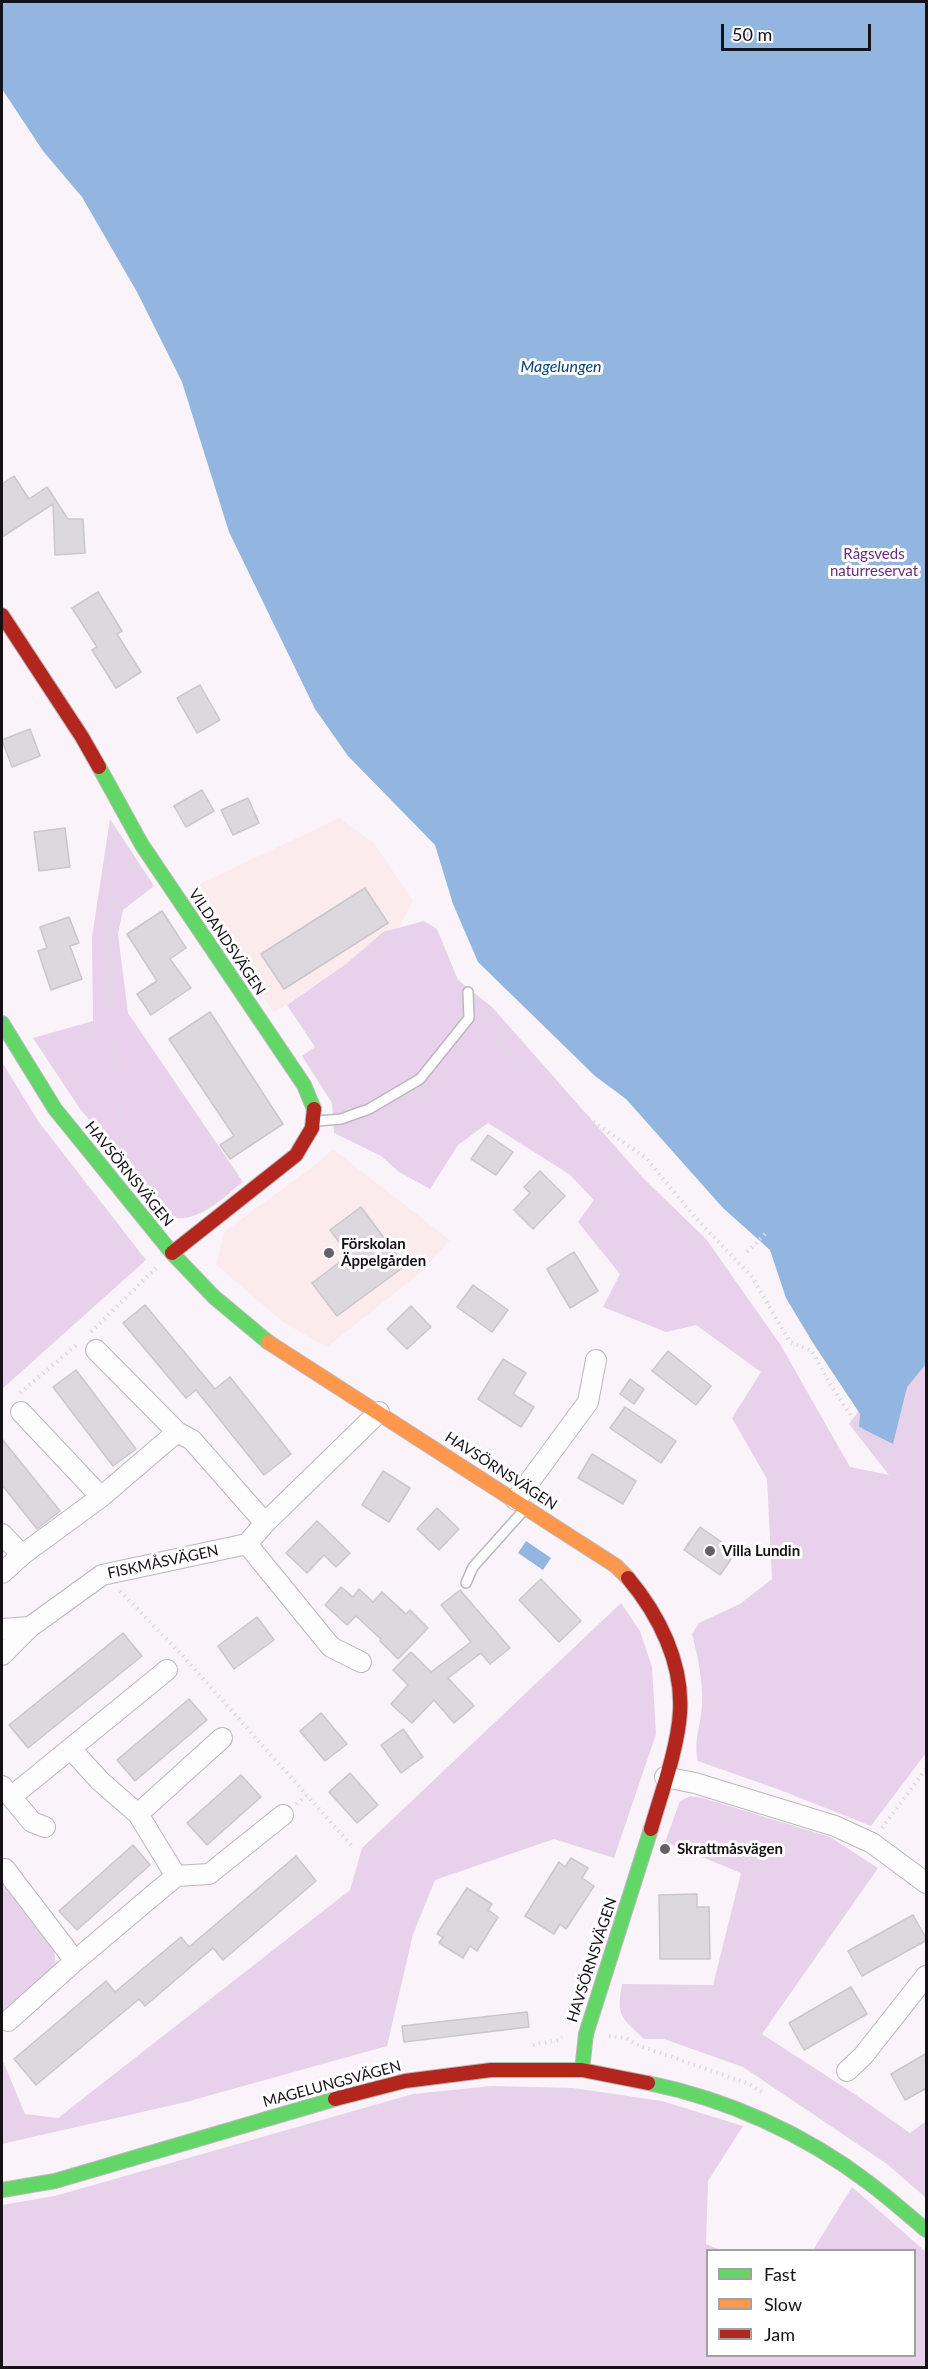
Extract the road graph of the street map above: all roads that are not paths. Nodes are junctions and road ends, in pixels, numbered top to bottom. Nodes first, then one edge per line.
1 (2, 615) edge
2 (468, 992) dead end
3 (2, 1023) edge
4 (315, 1121) junction
5 (172, 1253) junction
6 (96, 1350) dead end
7 (596, 1360) dead end
8 (21, 1412) dead end
9 (379, 1412) junction
10 (177, 1432) junction
11 (101, 1497) junction
12 (522, 1503) junction
13 (266, 1523) junction
14 (2, 1534) edge
15 (247, 1544) junction
16 (22, 1556) junction
17 (2, 1573) edge
18 (466, 1583) dead end
19 (30, 1627) junction
20 (2, 1629) edge
21 (2, 1655) edge
22 (361, 1662) dead end
23 (167, 1670) dead end
24 (222, 1738) dead end
25 (71, 1749) junction
26 (665, 1777) junction
27 (6, 1792) edge
28 (138, 1815) junction
29 (283, 1815) dead end
30 (45, 1827) dead end
31 (5, 1869) dead end
32 (176, 1876) junction
33 (927, 1883) edge
34 (75, 1960) junction
35 (927, 1976) edge
36 (8, 2021) dead end
37 (582, 2070) junction
38 (847, 2072) dead end
39 (2, 2190) edge
40 (927, 2230) edge

1 - 4 street, VILDANDSVÄGEN
2 - 4 lane
3 - 5 street, HAVSÖRNSVÄGEN
4 - 5 street
5 - 9 street, HAVSÖRNSVÄGEN
6 - 10 street
7 - 12 street
8 - 11 street
9 - 12 street, HAVSÖRNSVÄGEN
9 - 13 street
10 - 11 street
10 - 13 street
11 - 16 street
12 - 18 lane
12 - 26 street, HAVSÖRNSVÄGEN
13 - 15 street
14 - 16 street
15 - 19 street, FISKMÅSVÄGEN
15 - 22 street
16 - 17 street
19 - 20 street
19 - 21 street, FISKMÅSVÄGEN
23 - 25 street
24 - 28 street
25 - 27 street
25 - 28 street
26 - 33 street
26 - 37 street, HAVSÖRNSVÄGEN
27 - 30 street
28 - 32 street
29 - 32 street
31 - 34 street
32 - 34 street
34 - 36 street
35 - 38 street
37 - 39 street, MAGELUNGSVÄGEN
37 - 40 street, MAGELUNGSVÄGEN

